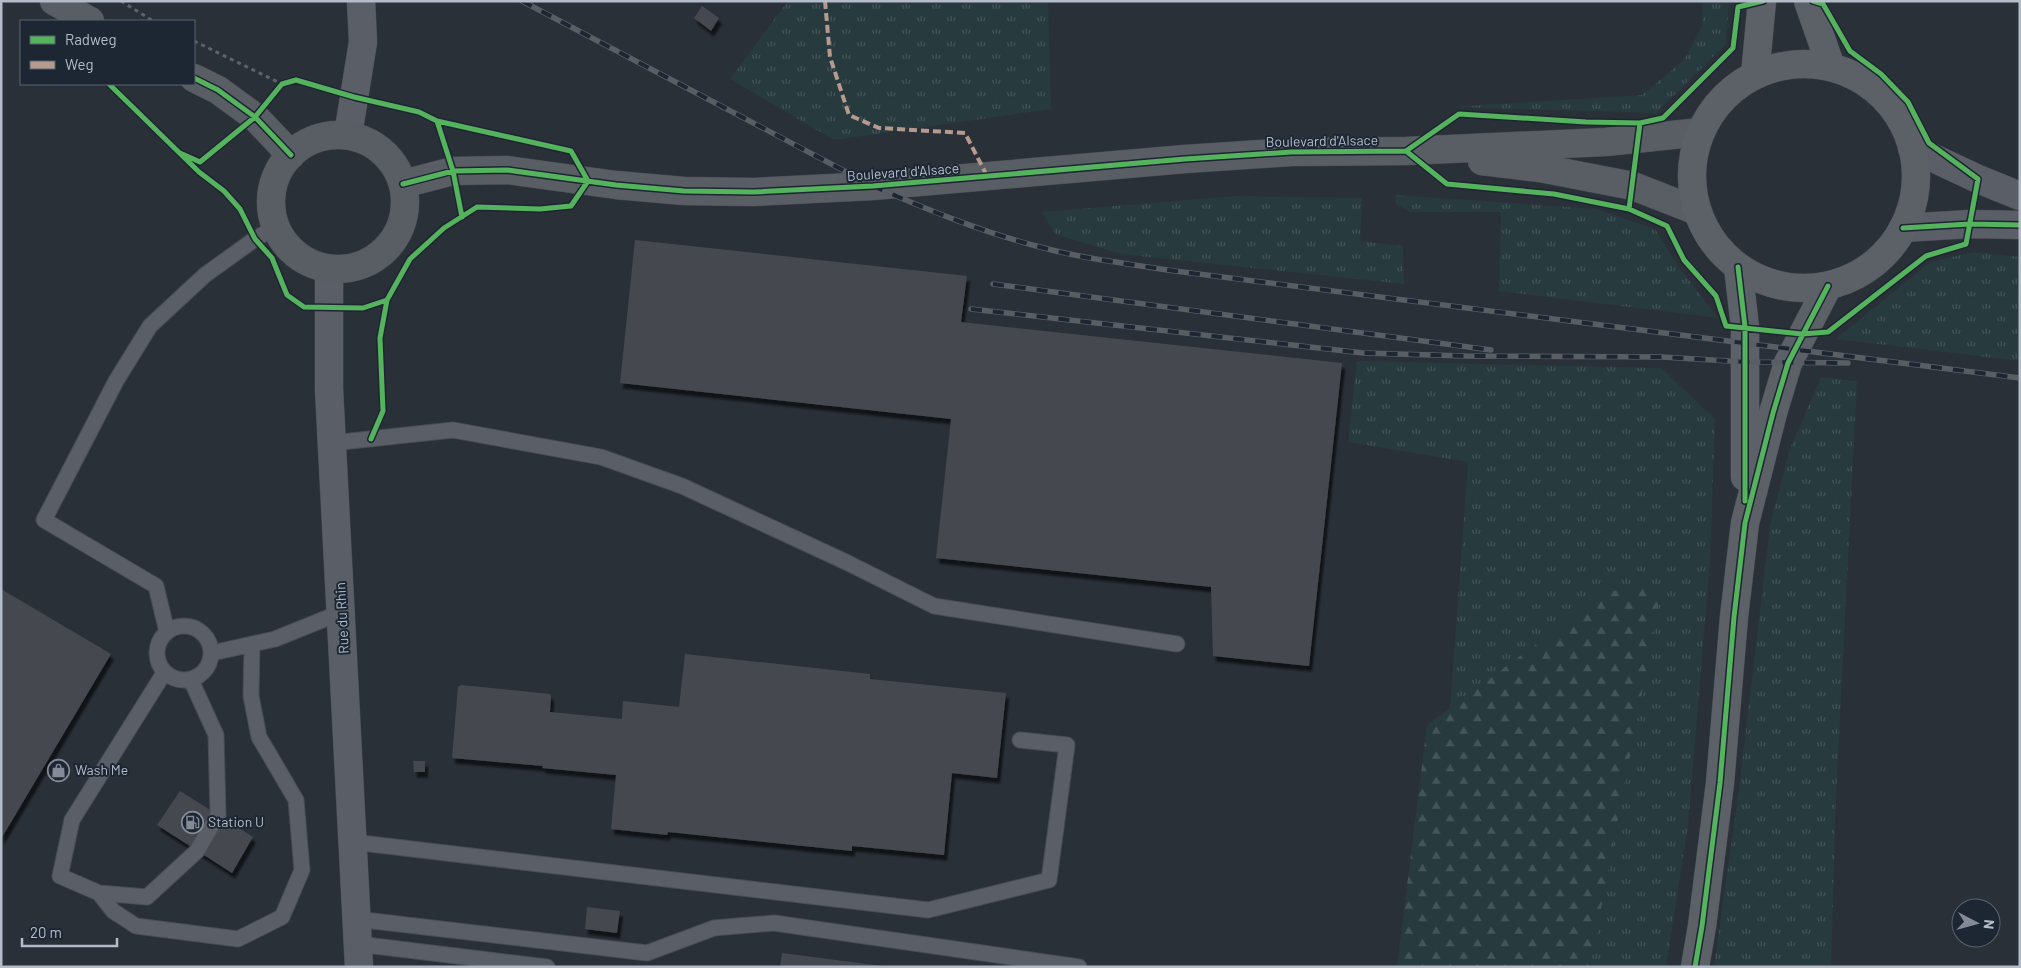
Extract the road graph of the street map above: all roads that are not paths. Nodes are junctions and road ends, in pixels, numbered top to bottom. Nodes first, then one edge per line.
1 (54, 1) edge
2 (361, 1) edge
3 (1762, 1) edge
4 (1808, 1) edge
5 (88, 20) edge
6 (1831, 68) junction
7 (1755, 75) junction
8 (195, 78) edge
9 (1701, 132) junction
10 (348, 135) junction
11 (1912, 148) junction
12 (1406, 151) junction
13 (291, 155) junction
14 (403, 184) junction
15 (2020, 196) edge
16 (1697, 211) junction
17 (2020, 224) edge
18 (276, 228) junction
19 (1903, 228) junction
20 (1738, 267) junction
21 (329, 269) junction
22 (1828, 286) junction
23 (332, 443) junction
24 (1745, 523) junction
25 (342, 612) junction
26 (167, 632) junction
27 (252, 644) junction
28 (1177, 644) dead end
29 (212, 653) junction
30 (164, 673) junction
31 (191, 680) junction
32 (1020, 740) dead end
33 (352, 842) junction
34 (99, 893) junction
35 (358, 943) edge
36 (548, 967) edge
37 (1079, 967) edge
38 (1695, 967) edge

1 - 5 main road
2 - 10 street
3 - 7 main road
4 - 6 main road
6 - 7 main road
6 - 11 main road
7 - 9 main road
8 - 13 main road
9 - 12 main road, Boulevard d'Alsace
9 - 16 main road
10 - 13 main road
10 - 14 main road
11 - 15 street
11 - 19 main road
12 - 14 main road, Boulevard d'Alsace
12 - 16 main road, Boulevard d'Alsace
13 - 18 main road
14 - 21 main road
16 - 20 main road
17 - 19 street
18 - 21 main road
18 - 26 lane
19 - 22 main road
20 - 22 main road
20 - 24 main road
21 - 23 street, Rue du Rhin
22 - 24 main road
23 - 25 street, Rue du Rhin
23 - 28 lane
24 - 38 main road
25 - 27 lane
25 - 33 street, Rue du Rhin
26 - 29 lane
26 - 30 lane
27 - 29 lane
27 - 34 lane
29 - 31 lane
30 - 31 lane
30 - 34 lane
31 - 34 lane
32 - 33 lane
33 - 35 street, Rue du Rhin
35 - 36 lane
35 - 37 lane

